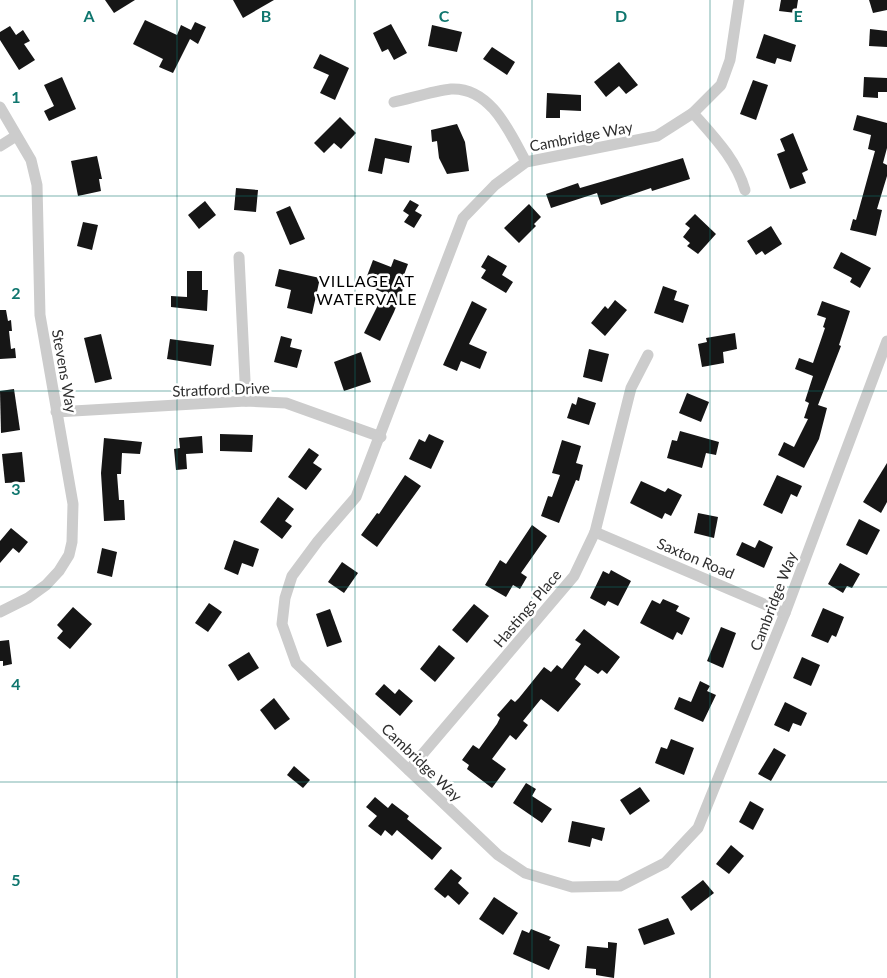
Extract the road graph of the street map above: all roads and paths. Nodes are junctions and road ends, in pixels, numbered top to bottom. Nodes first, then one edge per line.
1 (739, 0) edge
2 (394, 102) dead end
3 (0, 107) edge
4 (693, 113) junction
5 (16, 136) junction
6 (0, 146) edge
7 (526, 162) junction
8 (745, 190) dead end
9 (239, 257) dead end
10 (887, 341) edge
11 (648, 355) dead end
12 (246, 401) junction
13 (56, 412) junction
14 (381, 437) junction
15 (595, 532) junction
16 (0, 612) edge
17 (785, 612) junction
18 (409, 770) junction

1 - 4 street
2 - 7 street
3 - 5 street, Stevens Way
4 - 7 street, Cambridge Way
4 - 8 street
5 - 6 street
5 - 13 street, Stevens Way
7 - 14 street, Cambridge Way
9 - 12 street
10 - 17 street, Cambridge Way
11 - 15 street, Hastings Place
12 - 13 street, Stratford Drive
12 - 14 street, Stratford Drive
13 - 16 street, Stevens Way
14 - 18 street, Cambridge Way
15 - 17 street, Saxton Road
15 - 18 street, Hastings Place
17 - 18 street, Cambridge Way

